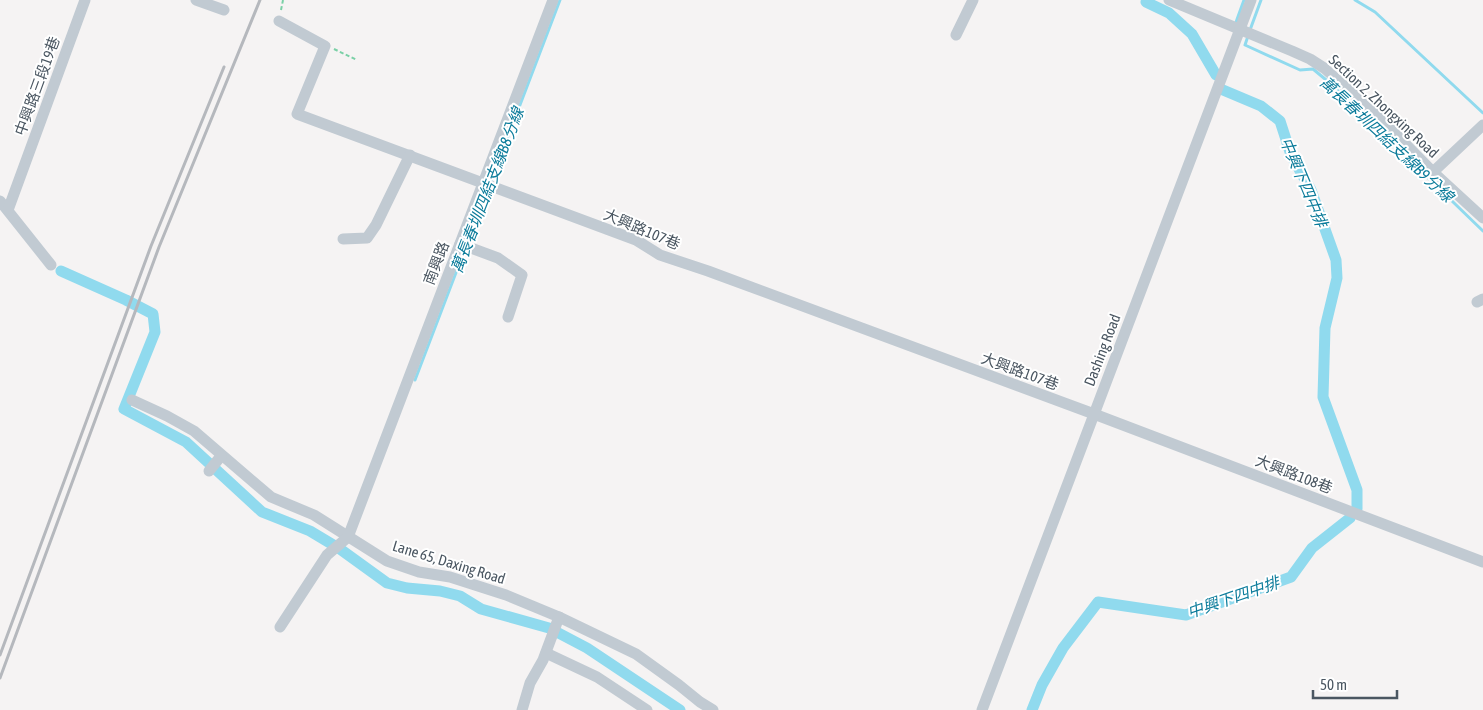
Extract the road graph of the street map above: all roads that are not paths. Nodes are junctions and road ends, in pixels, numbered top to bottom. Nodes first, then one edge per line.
1 (84, 0) edge
2 (196, 0) edge
3 (553, 0) edge
4 (973, 0) edge
5 (1169, 0) edge
6 (1251, 0) edge
7 (224, 10) dead end
8 (279, 21) dead end
9 (1240, 28) junction
10 (956, 35) dead end
11 (1483, 125) edge
12 (410, 155) junction
13 (1433, 172) junction
14 (483, 182) junction
15 (0, 201) edge
16 (8, 210) junction
17 (1483, 218) edge
18 (343, 239) dead end
19 (460, 244) junction
20 (51, 265) dead end
21 (508, 317) dead end
22 (132, 400) dead end
23 (1094, 414) junction
24 (222, 456) junction
25 (209, 471) dead end
26 (348, 537) junction
27 (1483, 562) edge
28 (558, 620) junction
29 (280, 627) dead end
30 (547, 650) junction
31 (522, 710) edge
32 (647, 710) edge
33 (714, 710) edge
34 (982, 710) edge

1 - 16 street, 中興路三段19巷
2 - 7 street
3 - 14 street, 南興路
4 - 10 street
5 - 9 street, Section 2, Zhongxing Road
6 - 9 street, Dashing Road
8 - 12 street, 大興路107巷
9 - 13 street, Section 2, Zhongxing Road
9 - 23 street, Dashing Road
11 - 13 street
12 - 14 street, 大興路107巷
12 - 18 street
13 - 17 street, Section 2, Zhongxing Road
14 - 19 street, 南興路
14 - 23 street, 大興路107巷
15 - 16 street
16 - 20 street
19 - 21 street
19 - 26 street, 南興路
22 - 24 street, Lane 65, Daxing Road
23 - 27 street, 大興路108巷
23 - 34 street, Dashing Road
24 - 25 street
24 - 26 street, Lane 65, Daxing Road
26 - 28 street, Lane 65, Daxing Road
26 - 29 street
28 - 30 street
28 - 33 street, Lane 65, Daxing Road
30 - 31 street
30 - 32 street

